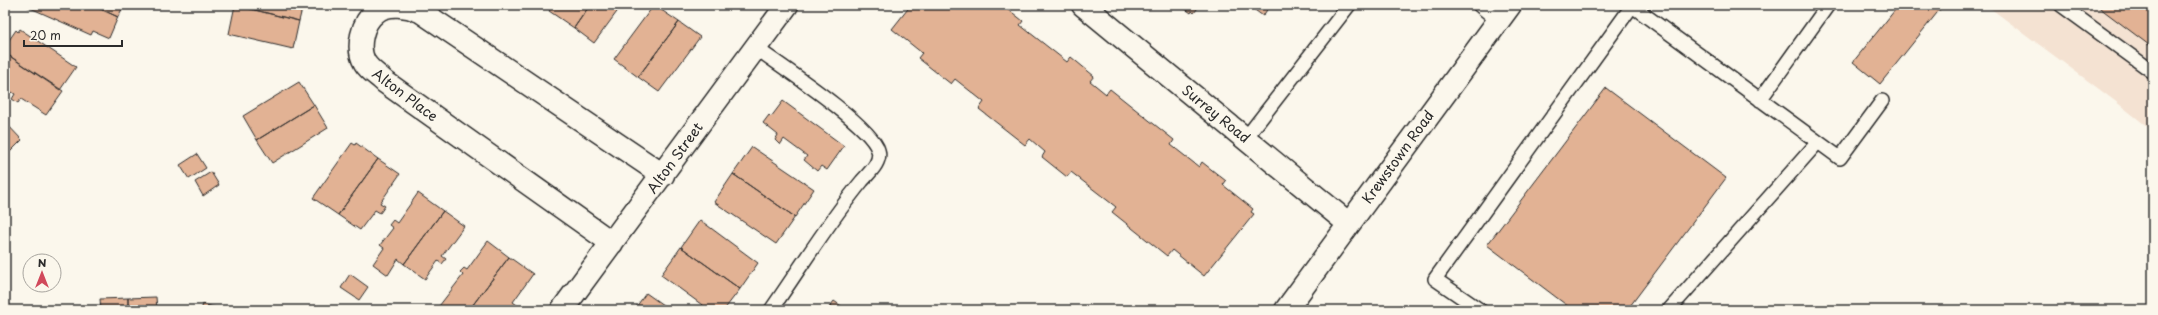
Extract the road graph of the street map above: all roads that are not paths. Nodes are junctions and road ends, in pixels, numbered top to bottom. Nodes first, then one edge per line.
1 (788, 5) edge
2 (1083, 5) edge
3 (1349, 5) edge
4 (1479, 5) edge
5 (1632, 5) edge
6 (1828, 5) edge
7 (2061, 5) edge
8 (1504, 13) edge
9 (756, 48) junction
10 (2153, 72) edge
11 (1760, 100) junction
12 (1882, 101) dead end
13 (1245, 139) junction
14 (1818, 142) junction
15 (663, 175) junction
16 (1349, 224) junction
17 (612, 243) junction
18 (562, 310) edge
19 (771, 310) edge
20 (1286, 310) edge
21 (1480, 310) edge
22 (1669, 310) edge

1 - 9 street, Alton Street
2 - 13 street, Surrey Road
3 - 13 lane
4 - 8 lane
5 - 11 lane
5 - 21 lane
6 - 11 lane
7 - 10 lane
8 - 16 street, Krewstown Road
9 - 15 street, Alton Street
9 - 19 lane
11 - 14 lane
12 - 14 lane
13 - 16 street, Surrey Road
14 - 22 lane
15 - 17 street, Alton Street
15 - 17 street, Alton Place
16 - 20 street, Krewstown Road
17 - 18 street, Alton Street

